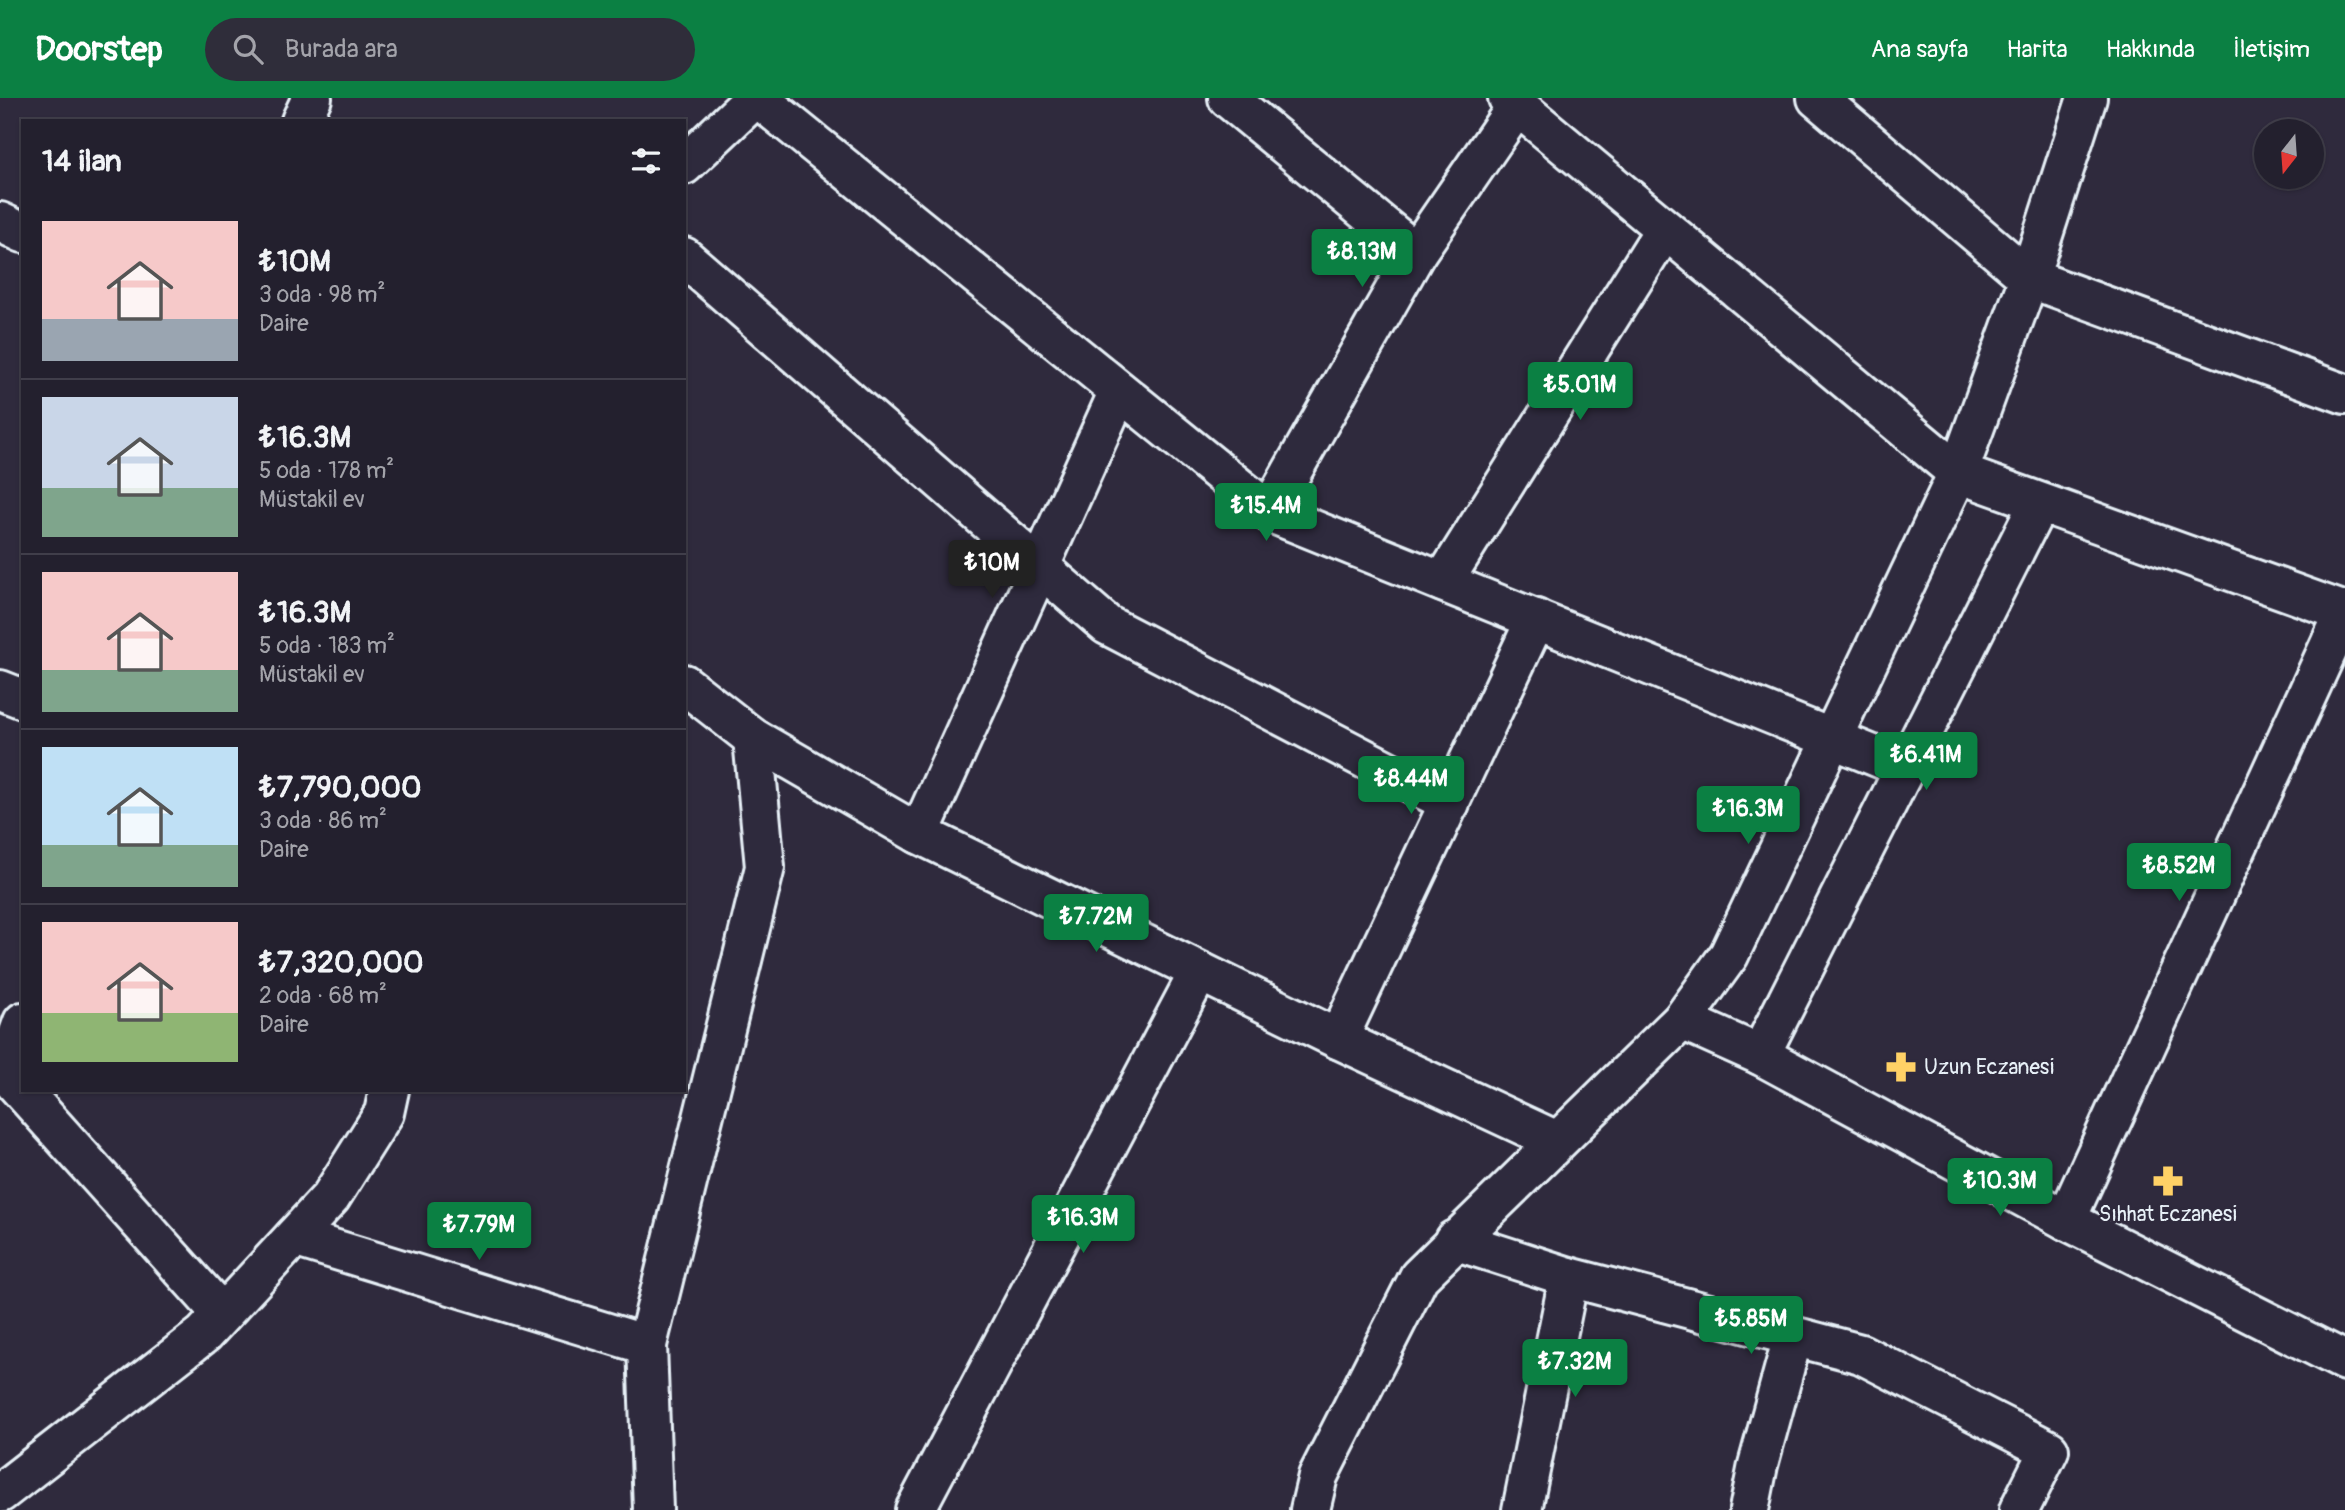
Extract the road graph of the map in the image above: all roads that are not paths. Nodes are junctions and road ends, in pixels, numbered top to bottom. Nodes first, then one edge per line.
1 (312, 98) edge
2 (756, 98) edge
3 (1228, 98) edge
4 (1817, 98) edge
5 (2087, 98) edge
6 (1512, 102) edge
7 (301, 119) edge
8 (686, 163) edge
9 (0, 222) edge
10 (1665, 229) junction
11 (21, 232) edge
12 (1416, 253) junction
13 (686, 259) edge
14 (2029, 278) junction
15 (1119, 391) junction
16 (2345, 394) edge
17 (1958, 473) junction
18 (2039, 502) junction
19 (1269, 512) junction
20 (1040, 566) junction
21 (1443, 582) junction
22 (2345, 612) edge
23 (1536, 619) junction
24 (686, 686) edge
25 (0, 690) edge
26 (21, 698) edge
27 (753, 738) junction
28 (1832, 738) junction
29 (1905, 768) junction
30 (1450, 803) junction
31 (919, 834) junction
32 (1199, 972) junction
33 (1682, 1020) junction
34 (21, 1028) edge
35 (1338, 1039) junction
36 (1760, 1055) junction
37 (21, 1090) edge
38 (23, 1092) edge
39 (389, 1092) edge
40 (1557, 1141) junction
41 (2066, 1220) junction
42 (294, 1237) junction
43 (1454, 1240) junction
44 (1570, 1277) junction
45 (222, 1314) junction
46 (1793, 1337) junction
47 (647, 1345) junction
48 (2345, 1361) edge
49 (0, 1493) edge
50 (653, 1510) edge
51 (915, 1510) edge
52 (1310, 1510) edge
53 (1522, 1510) edge
54 (1749, 1510) edge
55 (2019, 1510) edge

1 - 7 street
2 - 8 street
2 - 15 street
3 - 12 street
4 - 14 street
5 - 14 street
6 - 10 street
6 - 12 street
9 - 11 street
10 - 17 street
10 - 21 street
12 - 19 street
13 - 20 street
14 - 16 street
14 - 17 street
15 - 19 street
15 - 20 street
17 - 18 street
17 - 28 street
18 - 22 street
18 - 29 street
19 - 21 street
20 - 30 street
20 - 31 street
21 - 23 street
22 - 41 street
23 - 28 street
23 - 30 street
24 - 27 street
25 - 26 street
27 - 31 street
27 - 47 street
28 - 29 street
28 - 33 street
29 - 36 street
30 - 35 street
31 - 32 street
32 - 35 street
32 - 51 street
33 - 36 street
33 - 40 street
34 - 37 street
35 - 40 street
36 - 41 street
38 - 45 street
39 - 42 street
40 - 43 street
41 - 48 street
42 - 45 street
42 - 47 street
43 - 44 street
43 - 52 street
44 - 46 street
44 - 53 street
45 - 49 street
46 - 54 street
46 - 55 street
47 - 50 street

